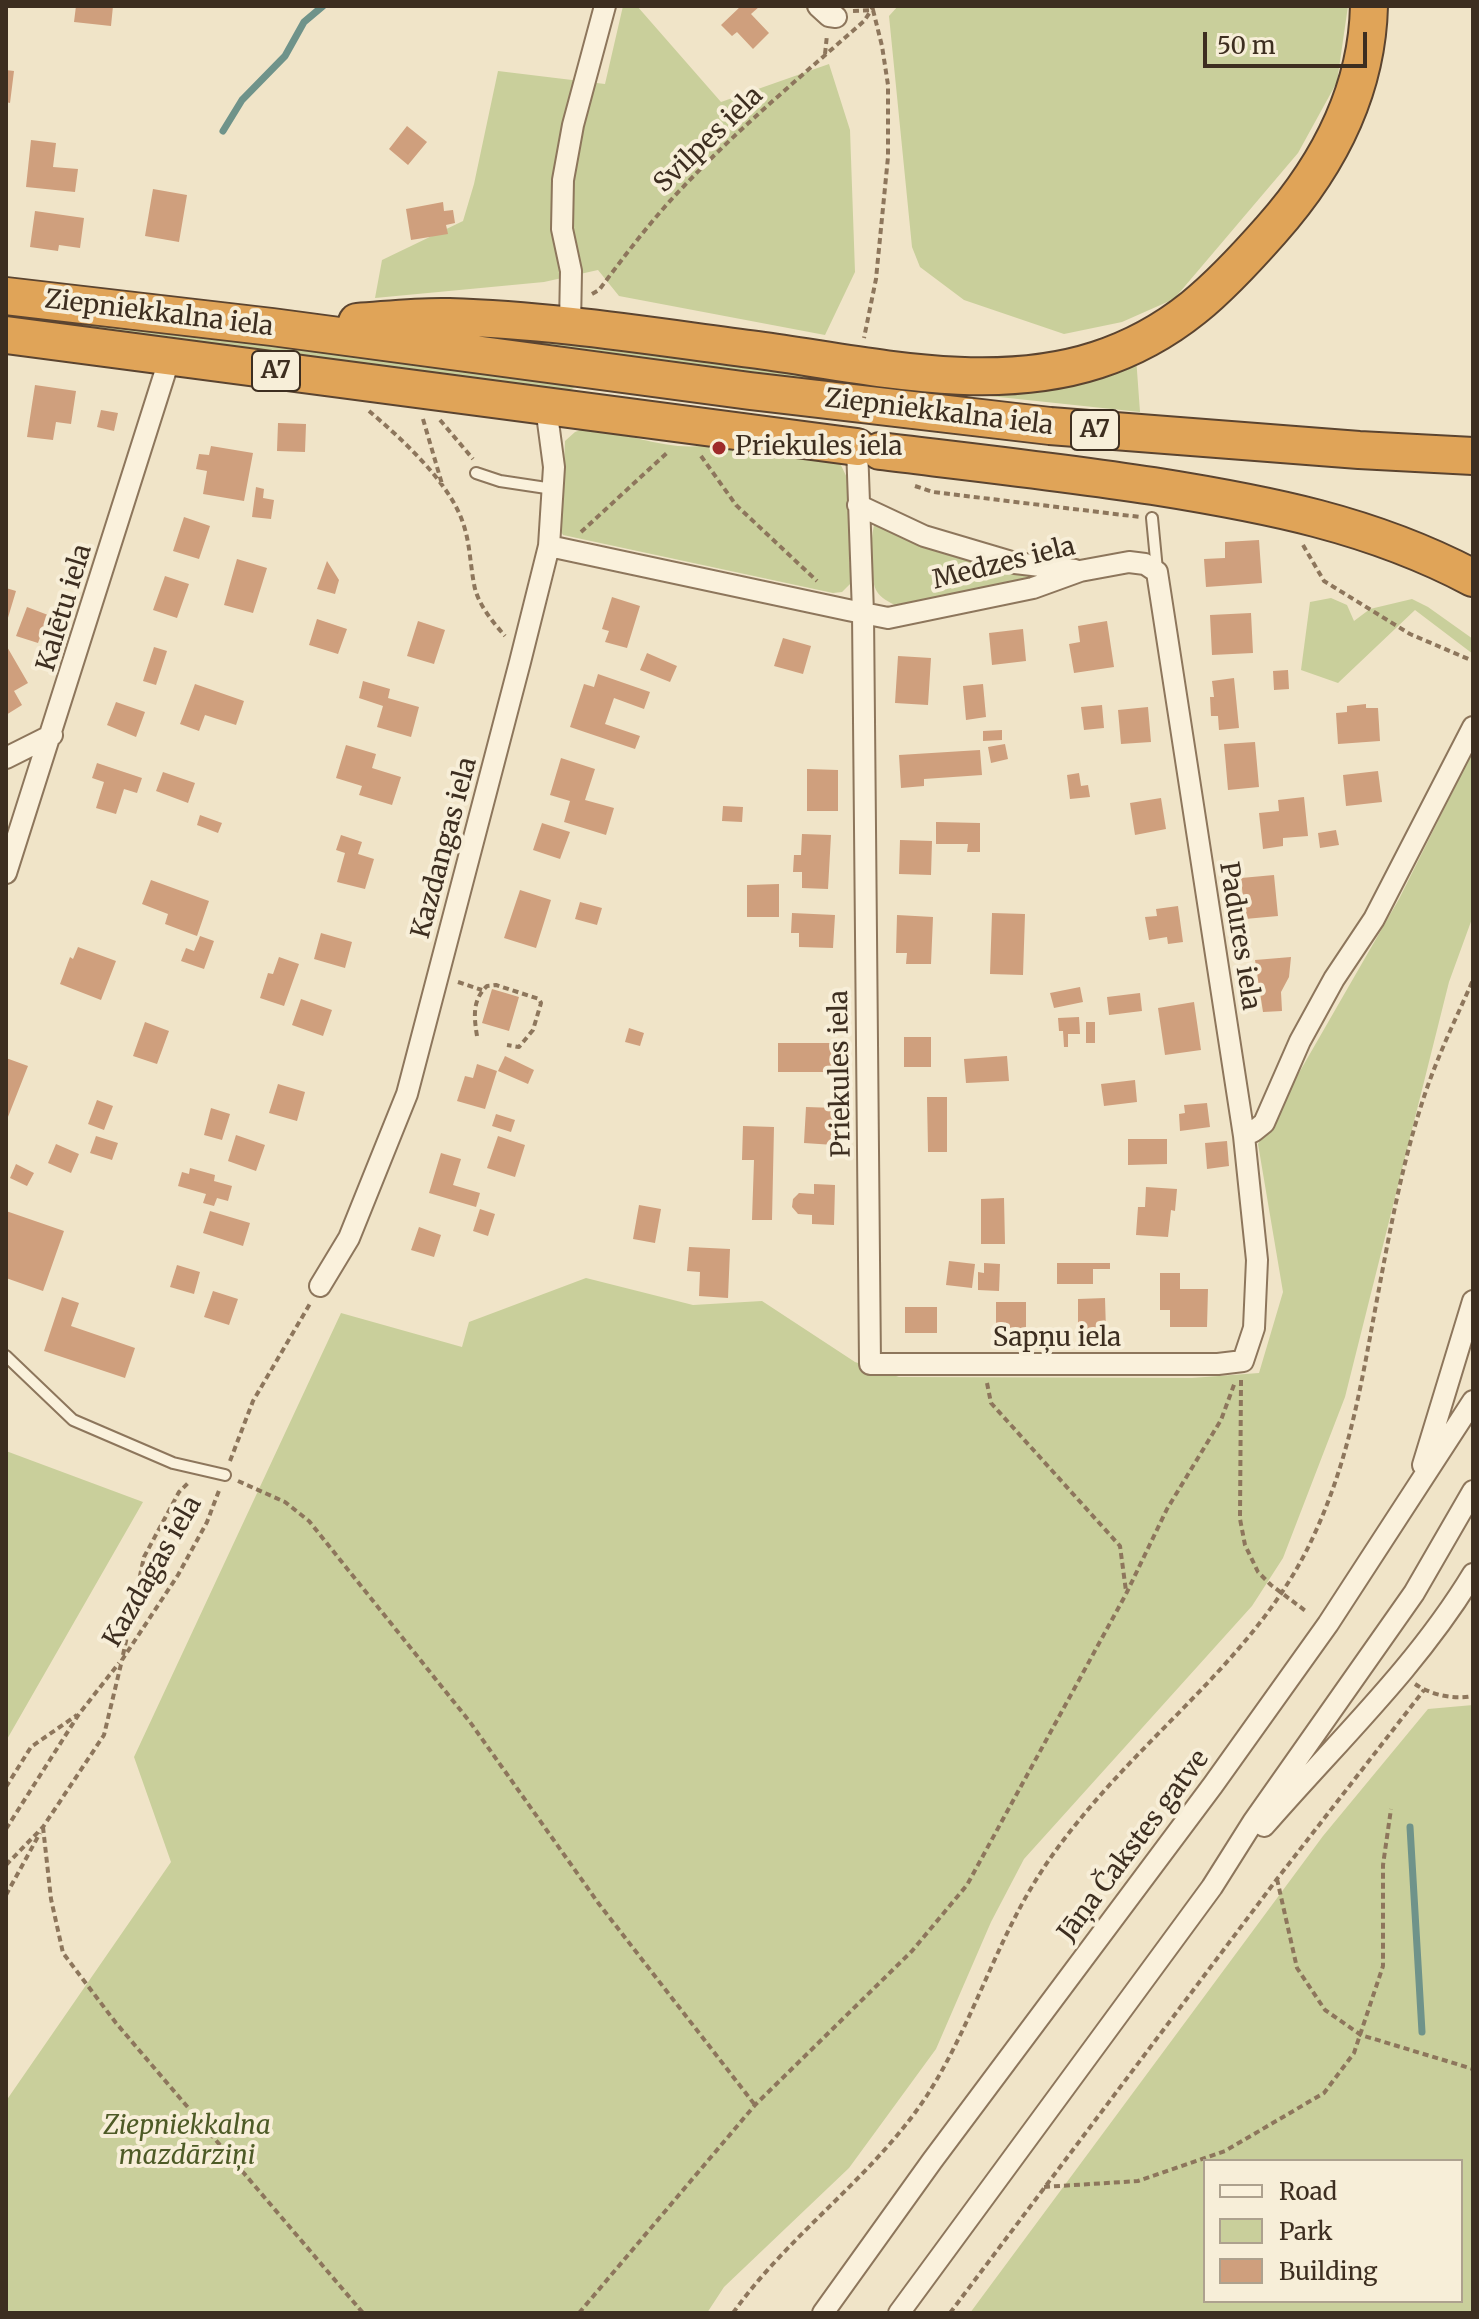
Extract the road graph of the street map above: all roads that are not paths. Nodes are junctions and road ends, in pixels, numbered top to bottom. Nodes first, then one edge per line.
1 (605, 6) edge
2 (818, 6) edge
3 (1369, 6) edge
4 (836, 17) dead end
5 (6, 296) edge
6 (571, 310) junction
7 (272, 327) junction
8 (6, 335) edge
9 (170, 357) junction
10 (645, 377) junction
11 (546, 407) junction
12 (869, 449) junction
13 (1473, 456) edge
14 (476, 473) road end
15 (553, 489) junction
16 (858, 505) junction
17 (1152, 518) dead end
18 (556, 547) junction
19 (1080, 571) junction
20 (1157, 572) junction
21 (1473, 578) edge
22 (855, 611) junction
23 (1473, 727) edge
24 (52, 735) junction
25 (6, 758) edge
26 (6, 873) edge
27 (1244, 1136) junction
28 (320, 1286) road end
29 (1473, 1301) edge
30 (6, 1356) edge
31 (1243, 1361) joint
32 (870, 1364) joint
33 (1473, 1401) edge
34 (225, 1475) road end
35 (1416, 1485) junction
36 (1473, 1491) edge
37 (1473, 1574) edge
38 (1212, 1887) junction
39 (823, 2313) edge
40 (899, 2313) edge

1 - 6 street
2 - 4 street
3 - 6 highway
5 - 7 highway, Ziepniekkalna iela / A7
6 - 7 highway
7 - 10 highway, Ziepniekkalna iela / A7
8 - 9 highway, Ziepniekkalna iela / A7
9 - 11 highway, Ziepniekkalna iela / A7
9 - 24 street, Kalētu iela
10 - 11 highway, Ziepniekkalna iela / A7
10 - 13 highway, Ziepniekkalna iela / A7
11 - 12 highway, Ziepniekkalna iela / A7
11 - 15 street, Kazdangas iela
12 - 16 street, Priekules iela
12 - 21 highway, Ziepniekkalna iela / A7
14 - 15 lane
15 - 18 street, Kazdangas iela
16 - 19 street
16 - 22 street, Priekules iela
17 - 20 lane, Padures iela
18 - 22 street, Medzes iela
18 - 28 street, Kazdangas iela
19 - 20 street, Medzes iela
19 - 22 street, Medzes iela
20 - 27 street, Padures iela
22 - 32 street, Priekules iela
23 - 27 street
24 - 25 street
24 - 26 street, Kalētu iela
27 - 31 street, Padures iela
29 - 35 street
30 - 34 lane
31 - 32 street, Sapņu iela
33 - 35 street, Jāņa Čakstes gatve
35 - 39 street, Jāņa Čakstes gatve
36 - 38 street
37 - 38 street
38 - 40 street

